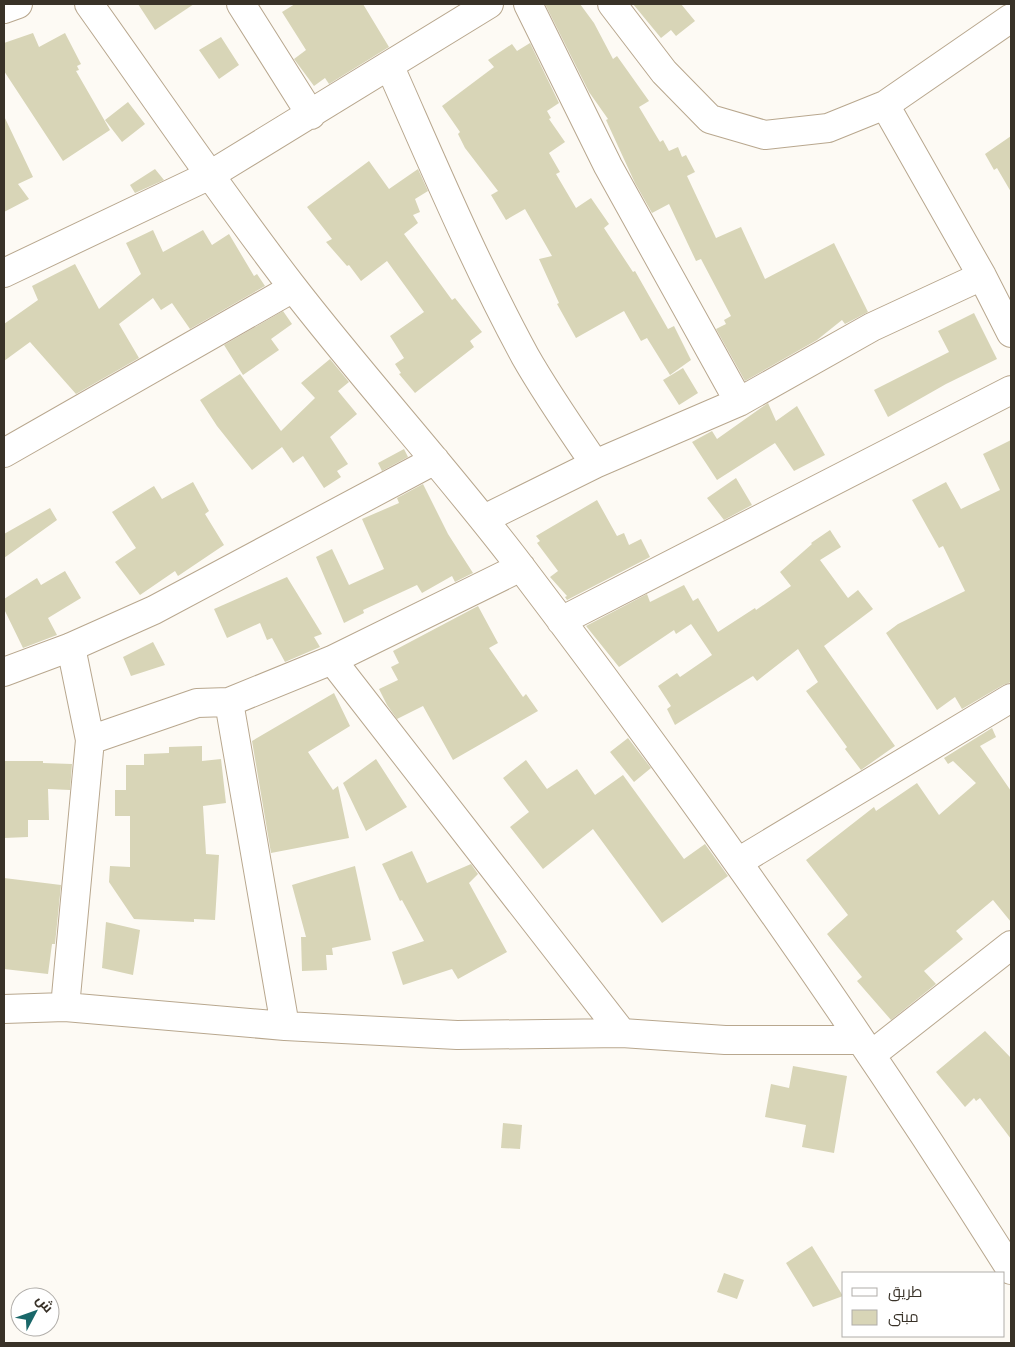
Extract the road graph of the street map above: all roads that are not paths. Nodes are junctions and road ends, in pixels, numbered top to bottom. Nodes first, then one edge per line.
1 (18, 4) edge
2 (89, 4) edge
3 (240, 4) edge
4 (487, 4) edge
5 (528, 4) edge
6 (612, 4) edge
7 (4, 9) edge
8 (1011, 18) edge
9 (390, 67) junction
10 (885, 104) junction
11 (311, 115) junction
12 (210, 175) junction
13 (4, 273) edge
14 (982, 276) junction
15 (293, 288) junction
16 (1009, 325) edge
17 (1011, 390) edge
18 (739, 402) junction
19 (4, 453) edge
20 (435, 460) junction
21 (596, 464) junction
22 (484, 520) junction
23 (521, 567) junction
24 (561, 621) junction
25 (71, 647) junction
26 (332, 660) junction
27 (4, 672) edge
28 (1011, 698) edge
29 (229, 702) junction
30 (90, 740) junction
31 (738, 862) junction
32 (1011, 945) edge
33 (65, 1007) junction
34 (4, 1009) edge
35 (285, 1026) junction
36 (622, 1033) junction
37 (865, 1048) junction
38 (1009, 1260) edge

1 - 7 street
2 - 12 street
3 - 11 street
4 - 9 street
5 - 18 street
6 - 10 street
8 - 10 street
9 - 11 street
9 - 21 street
10 - 14 street
11 - 12 street
12 - 13 street
12 - 15 street
14 - 16 street
14 - 18 street
15 - 19 street
15 - 20 street
17 - 24 street
18 - 21 street
20 - 22 street
20 - 25 street
21 - 22 street
22 - 23 street
23 - 24 street
23 - 26 street
24 - 31 street
25 - 27 street
25 - 30 street
26 - 29 street
26 - 36 street
28 - 31 street
29 - 30 street
29 - 35 street
30 - 33 street
31 - 37 street
32 - 37 street
33 - 34 street
33 - 35 street
35 - 36 street
36 - 37 street
37 - 38 street

